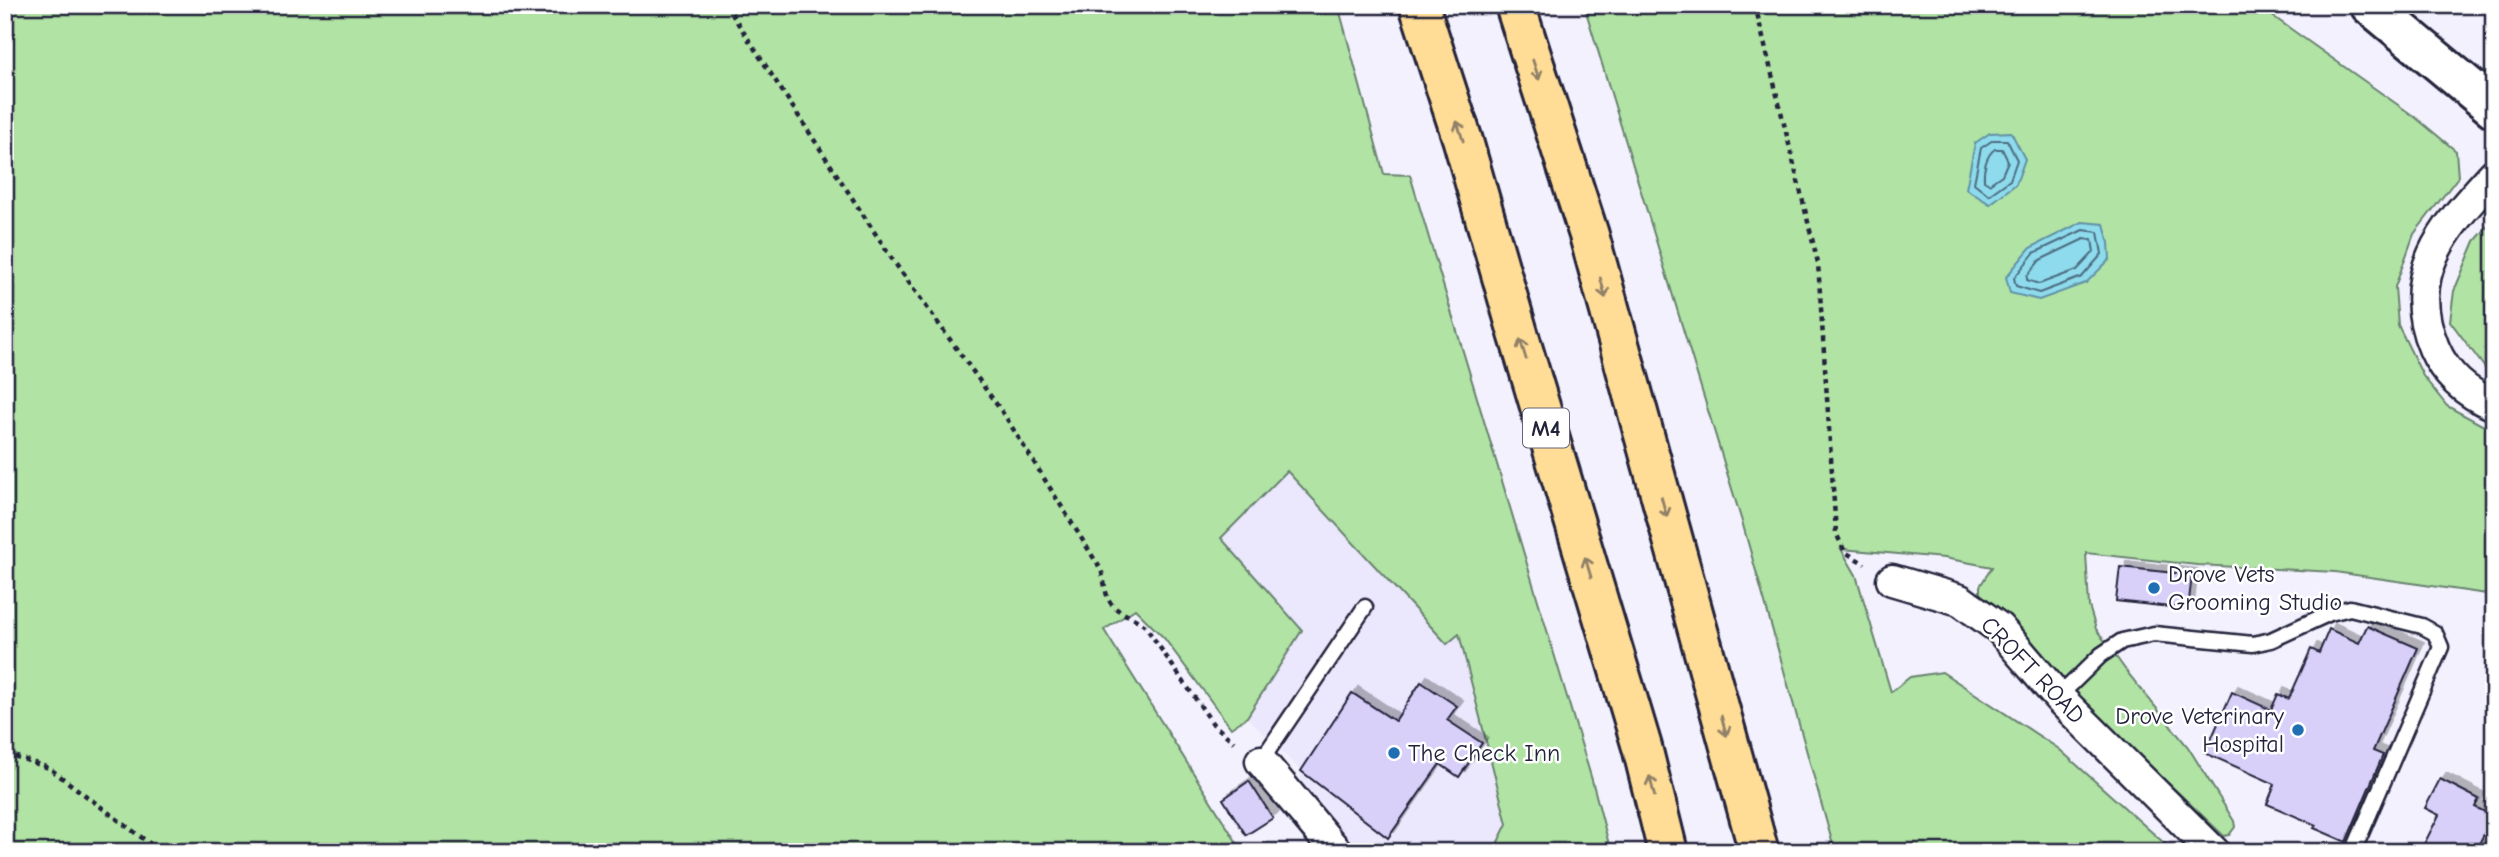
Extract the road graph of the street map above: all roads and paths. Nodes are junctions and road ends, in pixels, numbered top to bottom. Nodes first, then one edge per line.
1 (726, 5) edge
2 (1419, 5) edge
3 (1515, 5) edge
4 (1755, 5) edge
5 (2369, 9) edge
6 (2494, 108) edge
7 (2494, 174) edge
8 (2494, 405) edge
9 (1892, 580) joint
10 (1365, 607) dead end
11 (2058, 697) junction
12 (5, 753) edge
13 (1261, 761) junction
14 (161, 852) edge
15 (1337, 852) edge
16 (1668, 852) edge
17 (1759, 852) edge
18 (2214, 852) edge
19 (2353, 852) edge

1 - 13 path
16 -> 2 highway, M4
3 -> 17 highway
4 - 9 path
5 - 6 main road
7 - 8 street
9 - 11 street, CROFT ROAD
10 - 13 lane
11 - 18 street, CROFT ROAD
11 - 19 lane
12 - 14 path
13 - 15 street

